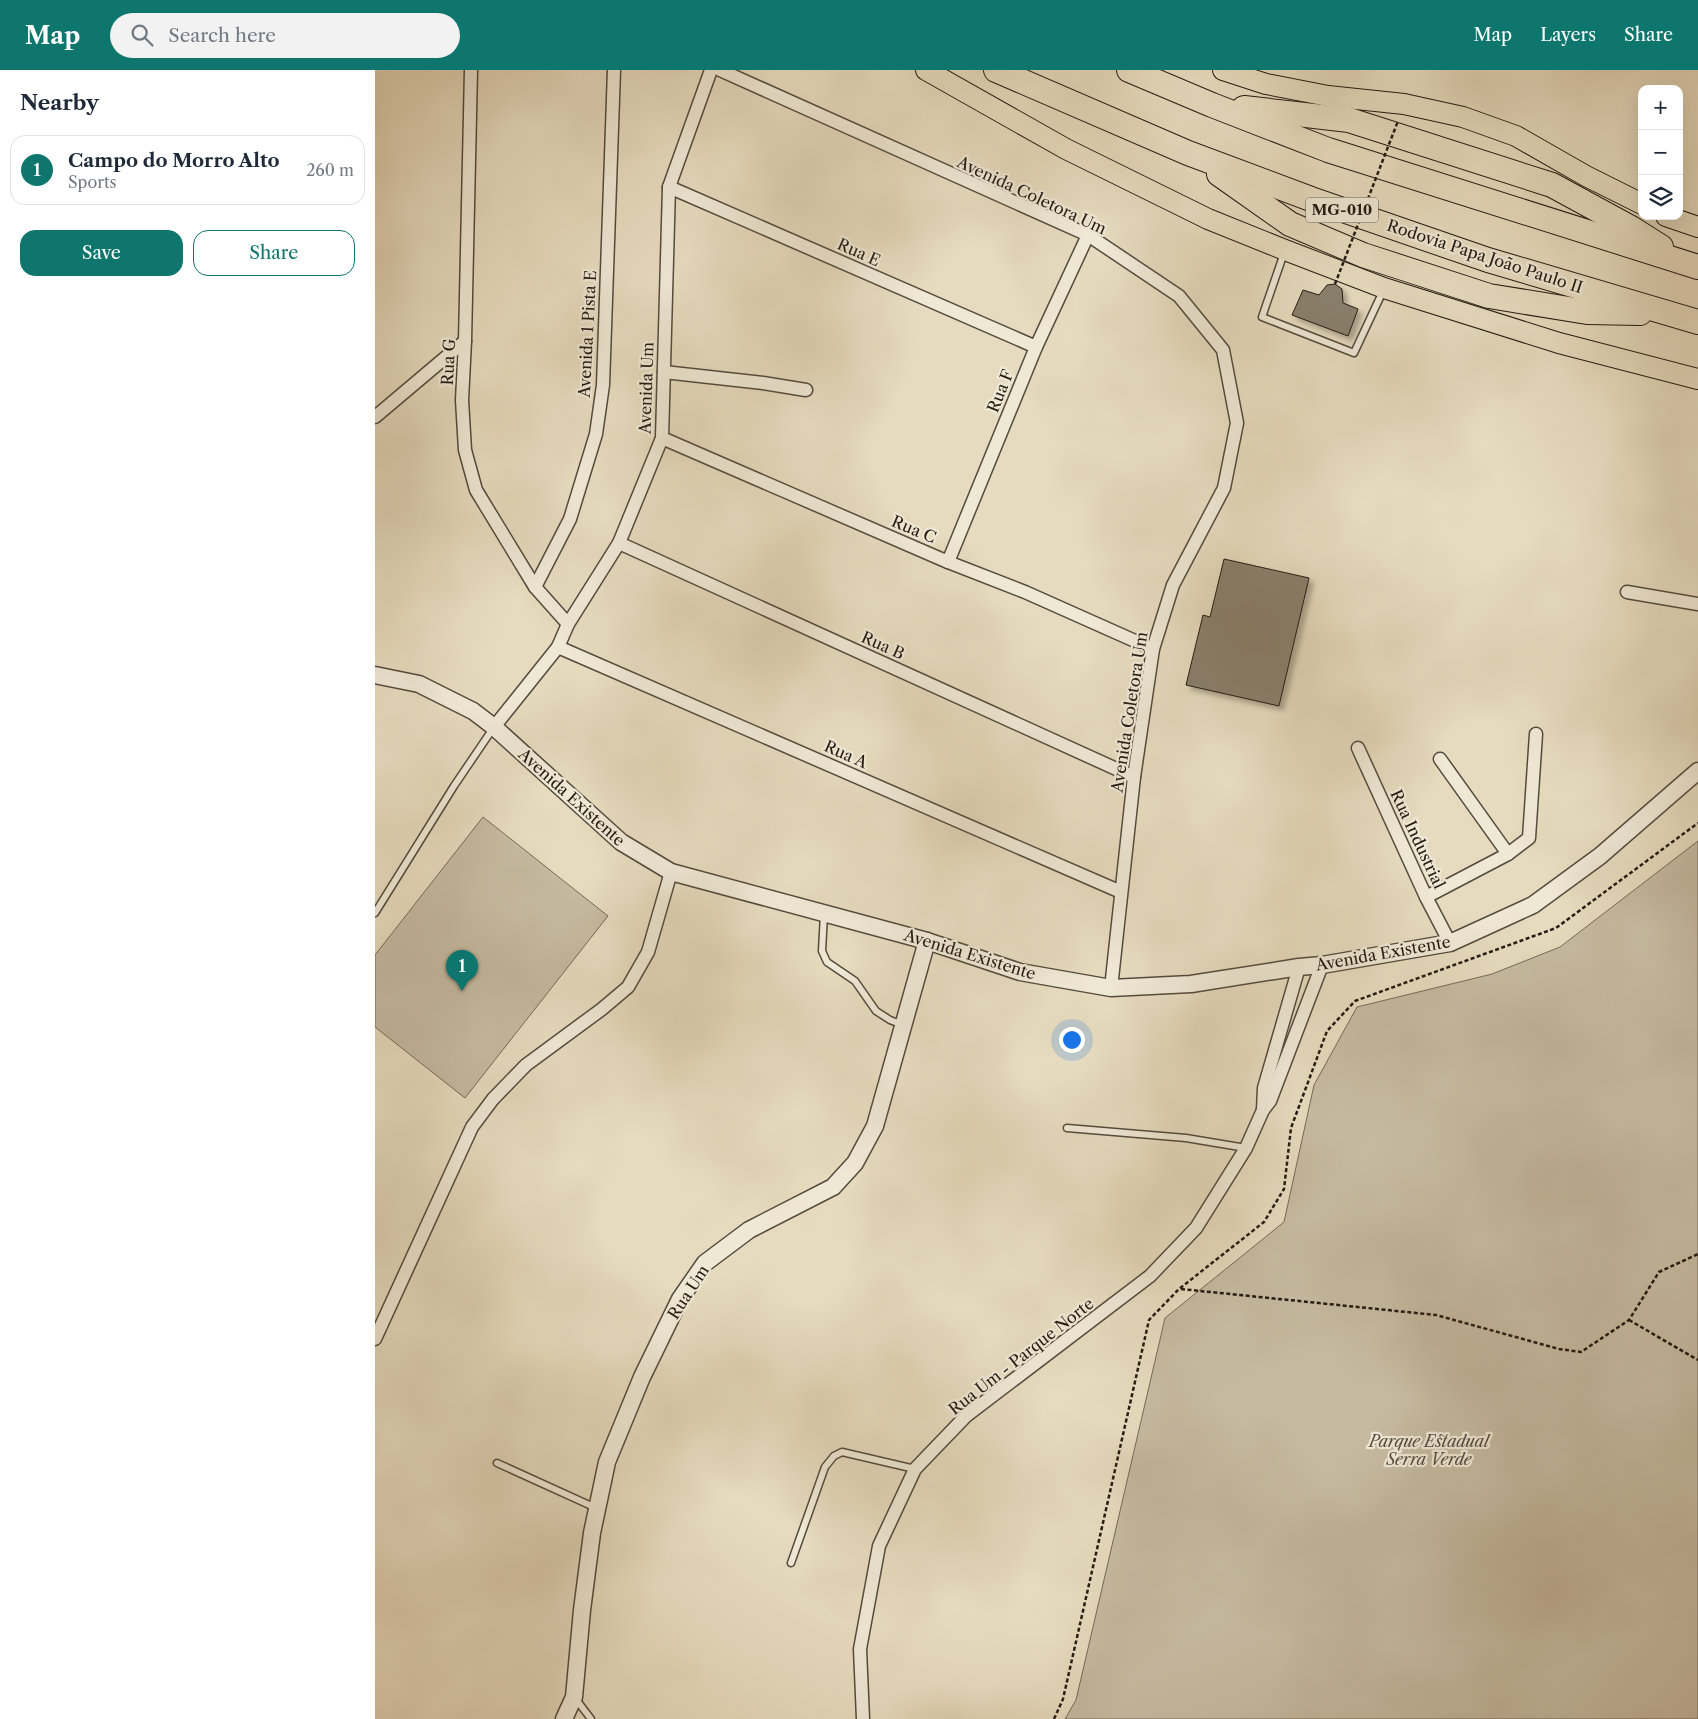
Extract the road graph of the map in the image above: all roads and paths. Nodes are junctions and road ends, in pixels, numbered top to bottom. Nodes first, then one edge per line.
1 (471, 70) edge
2 (614, 70) edge
3 (711, 70) edge
4 (720, 70) edge
5 (926, 70) edge
6 (996, 70) edge
7 (1129, 70) edge
8 (1223, 70) edge
9 (1212, 105) junction
10 (1398, 121) dead end
11 (1189, 153) junction
12 (669, 187) junction
13 (1638, 202) edge
14 (1678, 220) edge
15 (1698, 227) edge
16 (1088, 236) junction
17 (1285, 250) junction
18 (1693, 266) edge
19 (1335, 284) dead end
20 (1384, 288) junction
21 (1672, 314) junction
22 (1698, 322) edge
23 (465, 341) junction
24 (1036, 347) junction
25 (664, 372) junction
26 (1698, 379) edge
27 (806, 390) dead end
28 (376, 414) edge
29 (662, 438) junction
30 (619, 543) junction
31 (948, 562) junction
32 (535, 587) junction
33 (1627, 592) dead end
34 (1698, 604) edge
35 (569, 624) junction
36 (558, 647) junction
37 (1153, 649) junction
38 (375, 675) edge
39 (494, 727) junction
40 (1536, 734) dead end
41 (1358, 748) dead end
42 (1441, 758) dead end
43 (1698, 771) edge
44 (1134, 777) junction
45 (1698, 824) edge
46 (1508, 854) junction
47 (671, 872) junction
48 (1121, 892) junction
49 (1426, 897) junction
50 (375, 913) edge
51 (824, 913) junction
52 (927, 941) junction
53 (1450, 943) junction
54 (1322, 965) junction
55 (1299, 967) junction
56 (1111, 988) junction
57 (904, 1026) junction
58 (1263, 1110) junction
59 (1067, 1128) dead end
60 (1246, 1148) junction
61 (1698, 1254) edge
62 (1179, 1289) junction
63 (1629, 1320) junction
64 (375, 1339) edge
65 (1698, 1360) edge
66 (497, 1463) dead end
67 (915, 1469) junction
68 (597, 1509) junction
69 (791, 1563) dead end
70 (574, 1697) junction
71 (564, 1719) edge
72 (591, 1719) edge
73 (863, 1719) edge
74 (1053, 1719) edge

1 - 23 street, Rua G
2 - 32 street, Avenida 1 Pista E
3 - 12 street, Avenida Um
4 - 16 street, Avenida Coletora Um
5 - 17 main road
6 - 11 highway, Rodovia Papa João Paulo II / MG-010
7 - 9 highway
8 - 13 main road
9 - 18 highway
9 - 18 highway
10 - 19 path, bridge
11 - 21 highway, Rodovia Papa João Paulo II / MG-010
11 - 21 highway
12 - 24 street, Rua E
12 - 25 street, Avenida Um
14 - 15 main road
16 - 24 street, Rua F
16 - 37 street, Avenida Coletora Um
17 - 20 main road
17 - 20 lane
20 - 26 main road
21 - 22 highway, Rodovia Papa João Paulo II / MG-010
23 - 28 street
23 - 32 street, Rua G
24 - 31 street, Rua F
25 - 27 street
25 - 29 street, Avenida Um
29 - 30 street, Avenida Um
29 - 31 street, Rua C
30 - 35 street, Avenida Um
30 - 44 street, Rua B
31 - 37 street, Rua C
32 - 35 street, Rua G
33 - 34 street
35 - 36 street, Avenida Um
36 - 39 street, Avenida Um
36 - 48 street, Rua A
37 - 44 street, Avenida Coletora Um
38 - 39 street, Avenida Existente
39 - 47 street, Avenida Existente
39 - 50 lane
40 - 46 street
41 - 49 street, Rua Industrial
42 - 46 street
43 - 53 street, Avenida Existente
44 - 48 street, Avenida Coletora Um
45 - 62 path
46 - 49 street
47 - 51 street, Avenida Existente
47 - 64 street
48 - 56 street, Avenida Coletora Um
49 - 53 street, Rua Industrial
51 - 52 street, Avenida Existente
51 - 57 lane
52 - 56 street, Avenida Existente
52 - 57 street, Rua Um
53 - 54 street, Avenida Existente
54 - 55 street, Avenida Existente
54 - 58 street, Rua Um - Parque Norte
55 - 56 street, Avenida Existente
55 - 58 street, Rua Um - Parque Norte
57 - 68 street, Rua Um
58 - 60 street, Rua Um - Parque Norte
59 - 60 lane
60 - 67 street, Rua Um - Parque Norte
61 - 63 path
62 - 63 path
62 - 74 path
63 - 65 path
66 - 68 lane
67 - 69 lane
67 - 73 street, Rua Um - Parque Norte
68 - 70 street, Rua Um
70 - 71 street, Rua Um
70 - 72 lane

